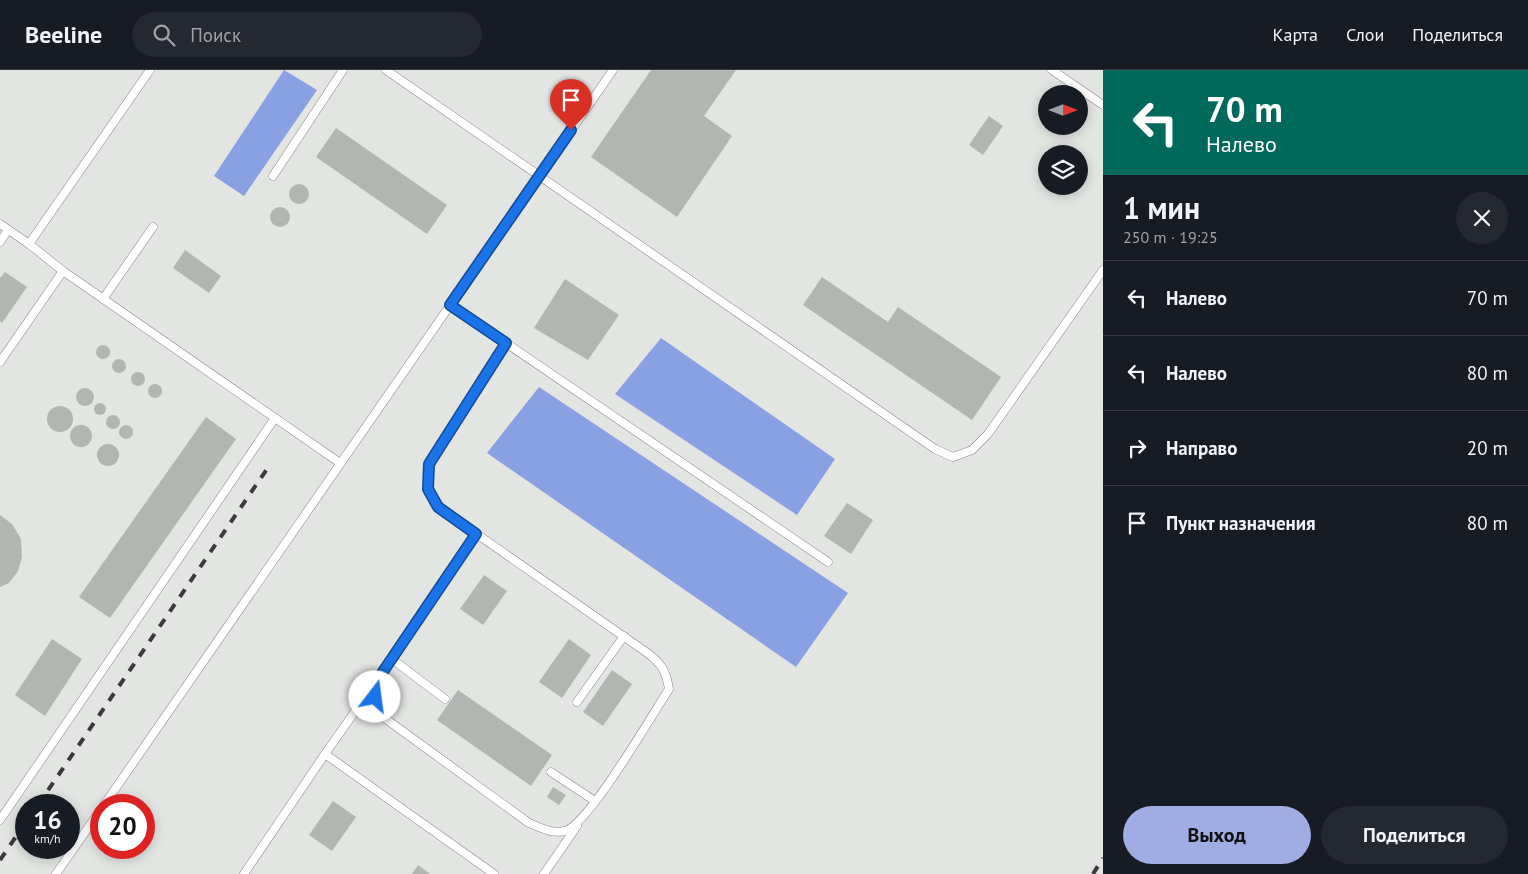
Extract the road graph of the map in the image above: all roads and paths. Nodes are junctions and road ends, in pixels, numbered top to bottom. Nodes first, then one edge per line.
1 (150, 70) edge
2 (343, 70) edge
3 (386, 70) edge
4 (613, 70) edge
5 (1052, 70) edge
6 (1103, 105) edge
7 (539, 175) junction
8 (273, 176) dead end
9 (0, 224) edge
10 (153, 227) dead end
11 (8, 230) junction
12 (0, 242) edge
13 (29, 244) junction
14 (1103, 270) edge
15 (63, 271) junction
16 (103, 299) junction
17 (450, 305) junction
18 (506, 343) junction
19 (0, 362) edge
20 (275, 418) junction
21 (340, 463) junction
22 (476, 534) junction
23 (828, 562) dead end
24 (624, 636) junction
25 (392, 659) junction
26 (376, 682) junction
27 (445, 699) dead end
28 (577, 702) dead end
29 (325, 754) junction
30 (551, 772) dead end
31 (112, 794) edge
32 (595, 801) junction
33 (0, 820) edge
34 (579, 823) junction
35 (90, 825) edge
36 (56, 874) edge
37 (244, 874) edge
38 (494, 874) edge
39 (544, 874) edge

1 - 13 lane
2 - 8 lane
3 - 7 lane
4 - 7 lane
5 - 6 lane
7 - 14 lane
7 - 17 lane
9 - 11 lane
10 - 16 lane
11 - 12 lane
11 - 13 lane
13 - 15 lane
15 - 16 lane
15 - 19 lane
16 - 20 lane
17 - 18 lane
17 - 21 lane
18 - 22 lane
18 - 23 lane
20 - 21 lane
20 - 33 lane
21 - 31 lane
22 - 24 lane
22 - 25 lane
24 - 28 lane
24 - 32 lane
25 - 26 lane
25 - 27 lane
26 - 29 lane
26 - 34 lane
29 - 37 lane
29 - 38 lane
30 - 32 lane
32 - 34 lane
34 - 39 lane
35 - 36 lane

